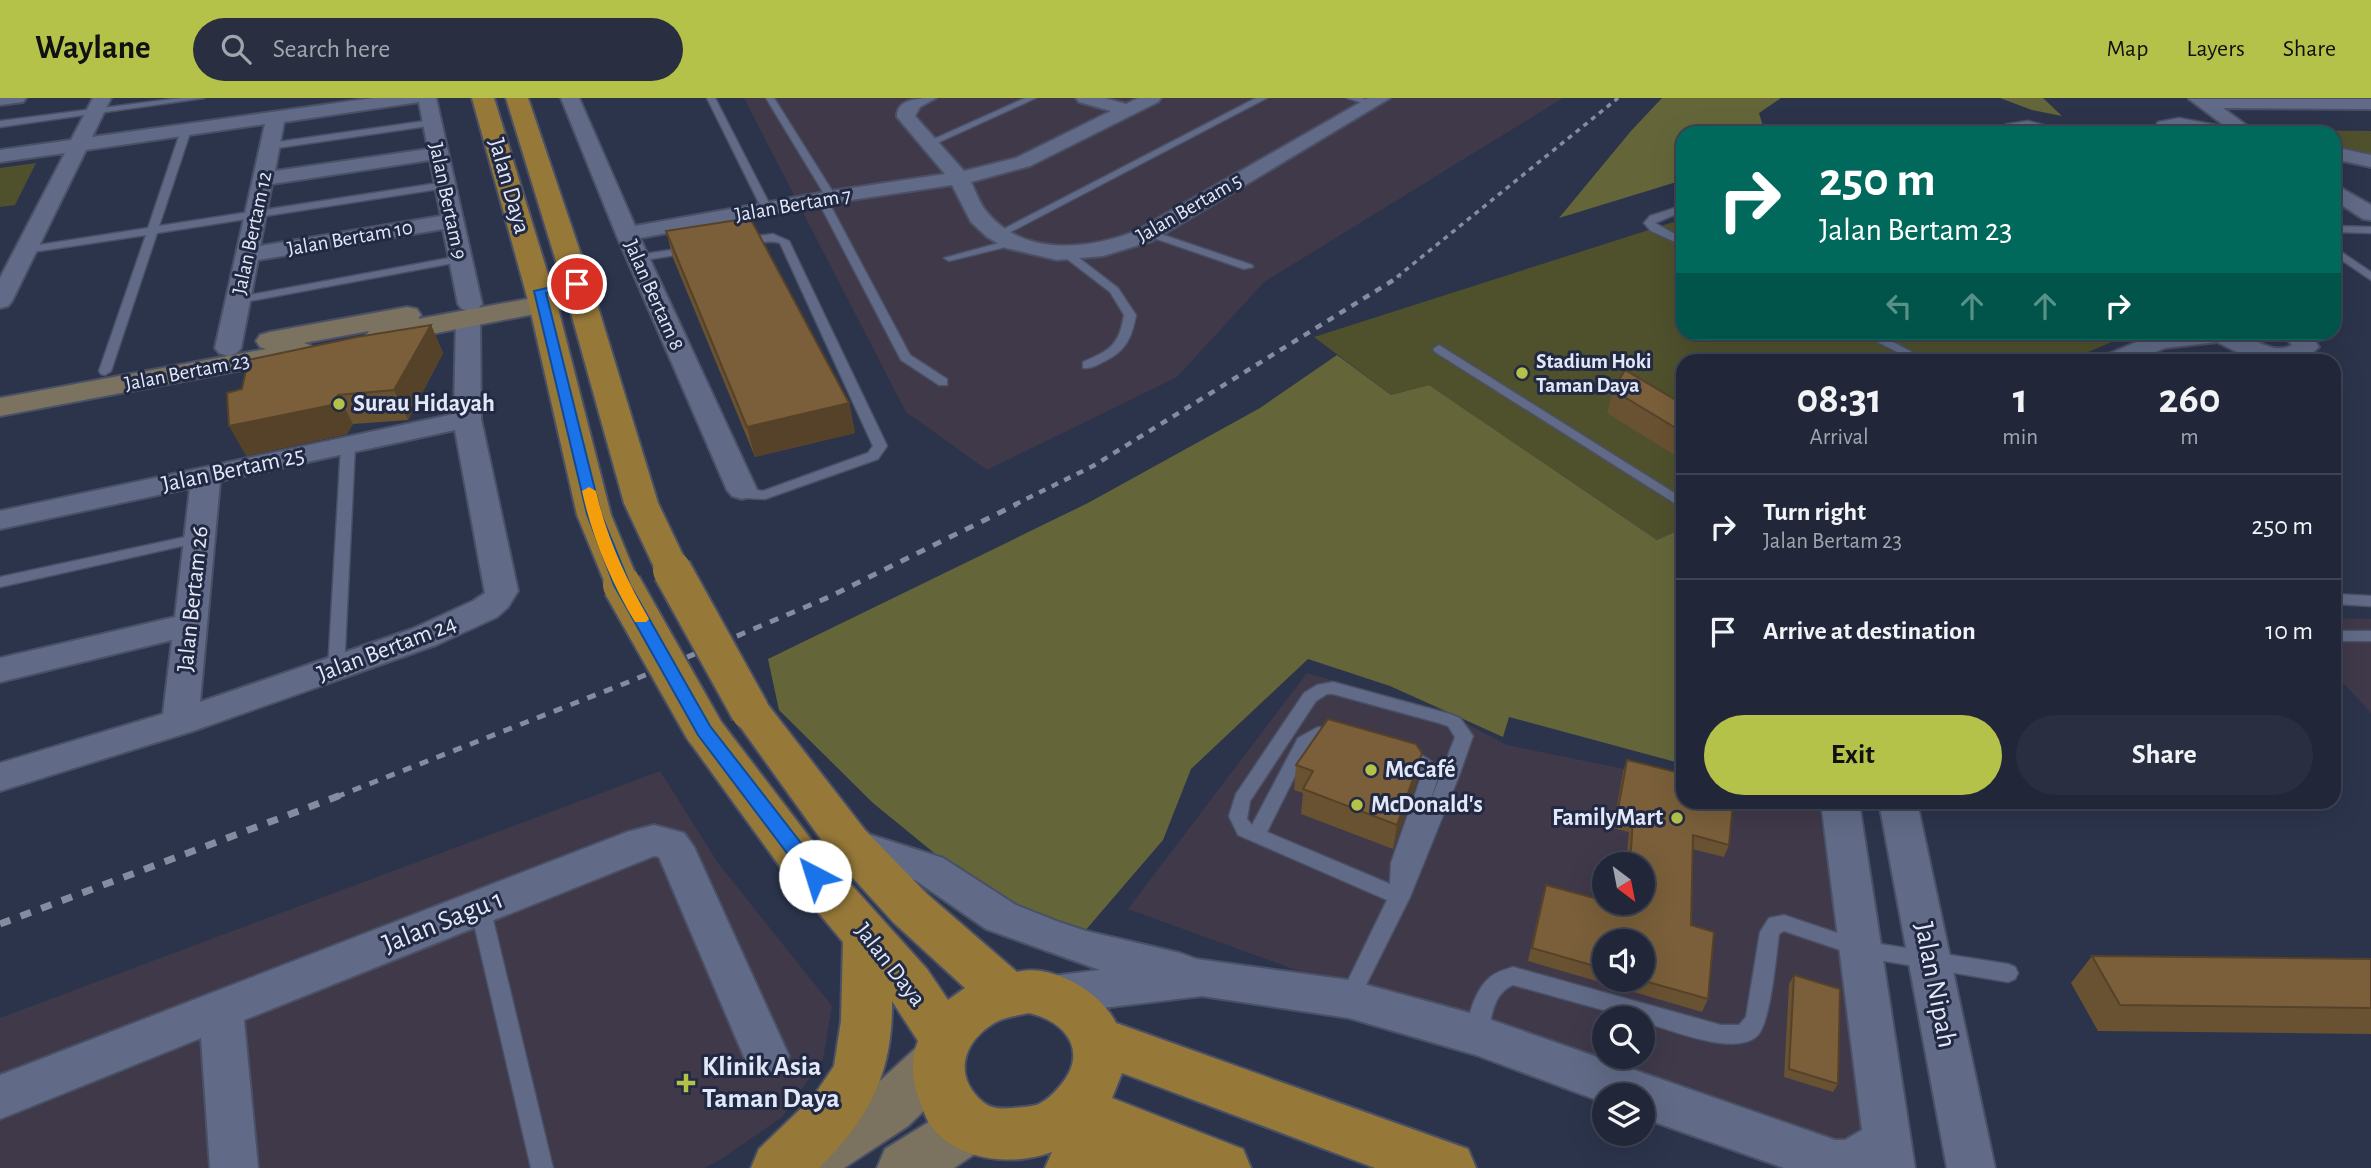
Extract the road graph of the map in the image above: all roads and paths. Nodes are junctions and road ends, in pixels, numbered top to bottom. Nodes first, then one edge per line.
1 (17, 98) edge
2 (200, 98) edge
3 (412, 98) edge
4 (427, 98) edge
5 (483, 98) edge
6 (517, 98) edge
7 (570, 98) edge
8 (711, 98) edge
9 (770, 98) edge
10 (927, 98) edge
11 (1032, 98) edge
12 (1085, 98) edge
13 (1152, 98) edge
14 (1263, 98) edge
15 (0, 100) edge
16 (1368, 100) edge
17 (2199, 100) edge
18 (2371, 104) edge
19 (99, 105) edge
20 (1127, 110) junction
21 (276, 117) junction
22 (432, 123) junction
23 (0, 124) edge
24 (2014, 126) edge
25 (2041, 126) edge
26 (2160, 126) edge
27 (2206, 126) edge
28 (2235, 126) edge
29 (186, 130) junction
30 (930, 143) junction
31 (79, 145) junction
32 (270, 146) junction
33 (439, 153) junction
34 (2341, 155) edge
35 (0, 156) edge
36 (2371, 162) edge
37 (263, 179) junction
38 (959, 179) junction
39 (445, 185) junction
40 (2341, 195) edge
41 (827, 198) junction
42 (767, 209) junction
43 (1676, 211) edge
44 (2371, 214) edge
45 (256, 216) junction
46 (452, 220) junction
47 (2341, 229) edge
48 (2371, 230) edge
49 (151, 231) junction
50 (1149, 233) junction
51 (627, 234) junction
52 (1004, 239) junction
53 (1676, 239) edge
54 (727, 244) edge
55 (702, 248) edge
56 (26, 250) junction
57 (1066, 253) junction
58 (248, 255) junction
59 (2341, 255) edge
60 (638, 258) junction
61 (949, 258) dead end
62 (460, 259) junction
63 (1248, 267) dead end
64 (8, 272) edge
65 (2371, 277) edge
66 (579, 291) junction
67 (541, 298) junction
68 (239, 300) junction
69 (0, 301) edge
70 (469, 311) junction
71 (1880, 340) edge
72 (2168, 340) edge
73 (2229, 340) edge
74 (2302, 340) edge
75 (228, 348) junction
76 (1439, 349) dead end
77 (2252, 350) junction
78 (1909, 354) edge
79 (2129, 354) edge
80 (2215, 354) edge
81 (2278, 354) edge
82 (2292, 354) edge
83 (1087, 365) dead end
84 (105, 371) junction
85 (943, 382) dead end
86 (0, 391) edge
87 (0, 407) edge
88 (467, 419) junction
89 (348, 446) junction
90 (206, 476) junction
91 (742, 490) joint
92 (1676, 500) edge
93 (0, 520) edge
94 (199, 538) junction
95 (0, 582) edge
96 (2341, 599) edge
97 (2371, 601) edge
98 (188, 625) junction
99 (2341, 636) edge
100 (2371, 636) edge
101 (0, 670) edge
102 (336, 670) junction
103 (180, 722) junction
104 (1357, 740) edge
105 (1382, 749) edge
106 (0, 778) edge
107 (1841, 809) edge
108 (1899, 809) edge
109 (1257, 834) junction
110 (849, 843) junction
111 (1400, 897) junction
112 (480, 907) junction
113 (868, 936) junction
114 (1861, 949) junction
115 (1930, 961) junction
116 (2008, 973) dead end
117 (1202, 977) junction
118 (1028, 994) junction
119 (1349, 999) junction
120 (221, 1011) junction
121 (1477, 1035) junction
122 (1097, 1040) junction
123 (941, 1051) junction
124 (766, 1056) dead end
125 (1608, 1083) edge
126 (0, 1097) edge
127 (1655, 1100) edge
128 (1075, 1110) junction
129 (970, 1127) junction
130 (1889, 1155) edge
131 (1220, 1167) edge
132 (234, 1168) edge
133 (542, 1168) edge
134 (779, 1168) edge
135 (789, 1168) edge
136 (905, 1168) edge
137 (1073, 1168) edge
138 (1448, 1168) edge
139 (1971, 1168) edge

1 - 15 street
2 - 19 lane
3 - 21 street
4 - 22 street, Jalan Bertam 9
5 - 67 main road, Jalan Daya
6 - 66 main road, Jalan Daya
7 - 51 street, Jalan Bertam 8
8 - 42 lane
9 - 41 lane
10 - 30 street
11 - 30 lane
12 - 20 street
13 - 20 street, Jalan Bertam 7
14 - 52 lane
16 - 50 street, Jalan Bertam 5
17 - 18 street
17 - 28 street
19 - 23 lane
19 - 31 street
20 - 38 street, Jalan Bertam 7
21 - 29 street
21 - 32 street, Jalan Bertam 12
22 - 32 lane
22 - 33 street, Jalan Bertam 9
24 - 25 lane
26 - 27 lane
29 - 31 street
29 - 49 lane
30 - 38 street
31 - 35 street
31 - 56 street
32 - 37 street, Jalan Bertam 12
33 - 37 street
33 - 39 street, Jalan Bertam 9
34 - 36 street
37 - 45 street, Jalan Bertam 12
38 - 41 street, Jalan Bertam 7
38 - 52 street
39 - 45 lane
39 - 46 street, Jalan Bertam 9
40 - 44 street
41 - 42 street, Jalan Bertam 7
41 - 85 lane
42 - 51 street, Jalan Bertam 7
43 - 53 lane
45 - 49 lane
45 - 58 street, Jalan Bertam 12
46 - 58 street, Jalan Bertam 10
46 - 62 street, Jalan Bertam 9
47 - 48 lane
49 - 56 lane
49 - 84 lane
50 - 57 street, Jalan Bertam 5
50 - 63 lane
51 - 60 street, Jalan Bertam 8
52 - 57 street, Jalan Bertam 5
52 - 61 lane
54 - 91 lane
55 - 60 lane
56 - 64 street
57 - 83 lane
58 - 68 street, Jalan Bertam 12
59 - 65 lane
60 - 91 street, Jalan Bertam 8
62 - 68 lane
62 - 70 street, Jalan Bertam 9
64 - 69 street
66 - 67 street, Jalan Bertam 23
66 - 110 main road, Jalan Daya, bridge
67 - 70 street, Jalan Bertam 23
67 - 113 main road, Jalan Daya, bridge
68 - 75 street, Jalan Bertam 12
70 - 75 street, Jalan Bertam 23
70 - 87 street, Jalan Bertam 23
70 - 88 street, Jalan Bertam 24
71 - 78 lane
72 - 79 street
73 - 77 street
74 - 82 street
75 - 84 street, Jalan Bertam 23
76 - 92 lane
77 - 80 street
77 - 81 street
84 - 86 street, Jalan Bertam 23
88 - 89 street, Jalan Bertam 25
88 - 102 street, Jalan Bertam 24
89 - 90 street, Jalan Bertam 25
89 - 102 lane
90 - 93 street, Jalan Bertam 25
90 - 94 street, Jalan Bertam 26
94 - 95 lane
94 - 98 street, Jalan Bertam 26
96 - 97 lane
98 - 101 street
98 - 103 street, Jalan Bertam 26
99 - 100 lane
102 - 103 street, Jalan Bertam 24
103 - 106 street, Jalan Bertam 24
104 - 109 lane
105 - 111 lane
107 - 114 street
108 - 115 street, Jalan Nipah
109 - 111 lane
109 - 111 lane
110 - 117 street
110 - 118 main road, Jalan Daya
111 - 119 lane
112 - 120 street, Jalan Sagu 1
112 - 124 street, Jalan Sagu 1
112 - 133 lane
113 - 123 main road, Jalan Daya
113 - 134 main road
114 - 115 lane
114 - 121 lane
114 - 130 street
115 - 116 lane
115 - 139 street, Jalan Nipah
117 - 118 street
117 - 119 street
118 - 122 main road
118 - 123 main road
119 - 121 street
120 - 126 street, Jalan Sagu 1
120 - 132 street
121 - 125 street
122 - 128 main road
122 - 138 main road
123 - 129 main road
123 - 135 street
127 - 130 street
128 - 129 main road
128 - 131 main road
129 - 136 street
131 - 137 main road

